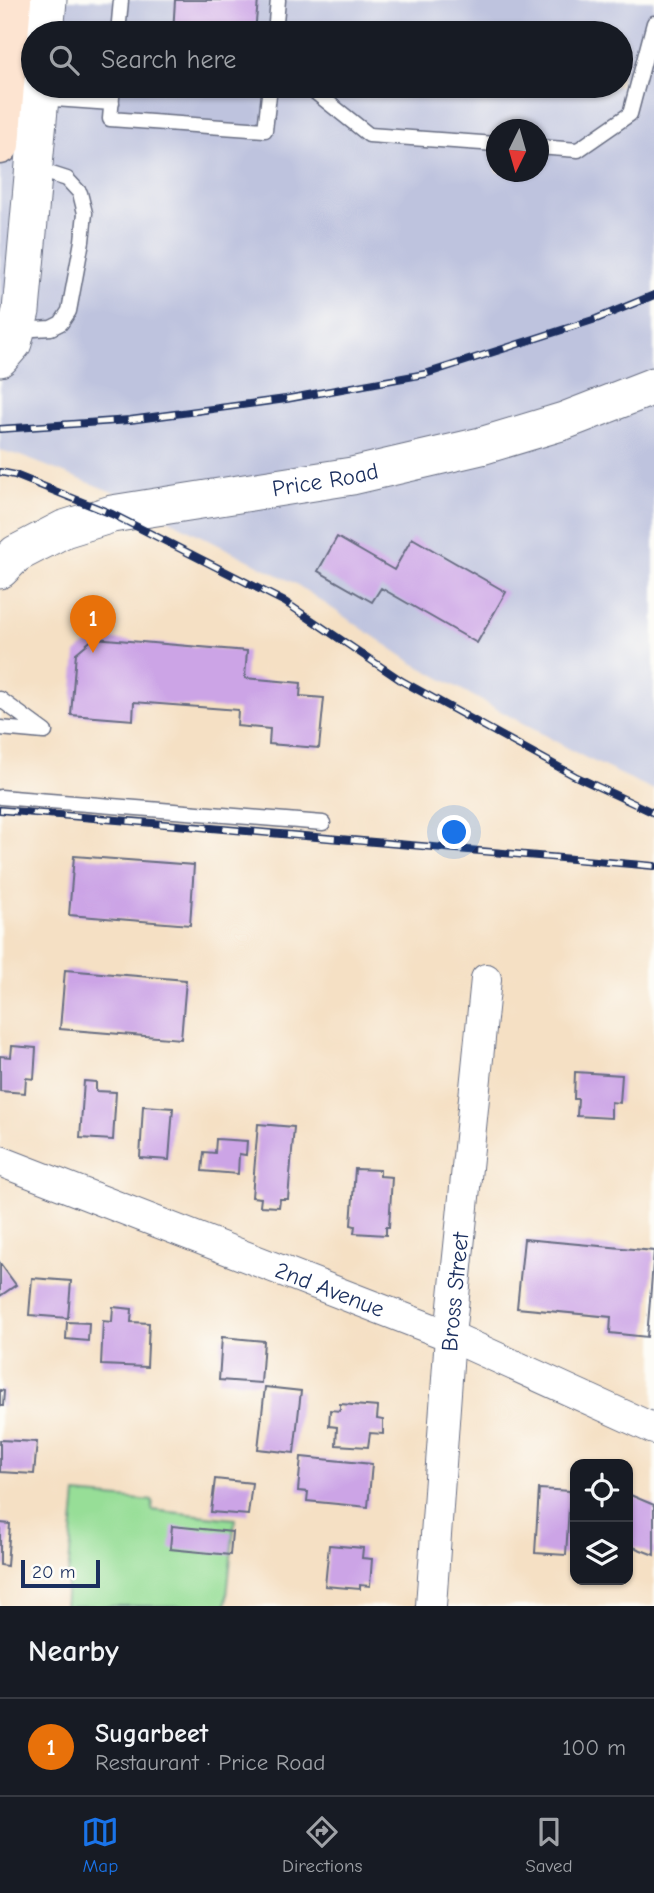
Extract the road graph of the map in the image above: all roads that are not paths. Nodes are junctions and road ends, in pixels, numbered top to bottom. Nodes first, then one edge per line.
1 (12, 0) edge
2 (48, 0) edge
3 (121, 0) edge
4 (278, 0) edge
5 (46, 21) edge
6 (119, 21) edge
7 (276, 21) edge
8 (654, 23) edge
9 (39, 98) edge
10 (79, 98) edge
11 (112, 98) edge
12 (269, 98) edge
13 (323, 98) edge
14 (112, 103) junction
15 (486, 143) edge
16 (0, 145) edge
17 (549, 148) edge
18 (33, 169) junction
19 (8, 344) edge
20 (654, 386) edge
21 (0, 570) edge
22 (0, 699) edge
23 (0, 728) edge
24 (0, 797) edge
25 (323, 823) dead end
26 (486, 979) dead end
27 (0, 1161) edge
28 (450, 1336) junction
29 (654, 1429) edge
30 (431, 1606) edge

1 - 16 main road
2 - 5 street
3 - 6 lane
4 - 7 lane
8 - 17 lane
9 - 18 street
10 - 14 lane
11 - 14 lane
12 - 14 lane
13 - 15 lane
18 - 19 street
18 - 19 lane
20 - 21 street, Price Road
22 - 23 lane
24 - 25 lane
26 - 28 street, Bross Street
27 - 28 street, 2nd Avenue
28 - 29 street, 2nd Avenue
28 - 30 street, Bross Street

